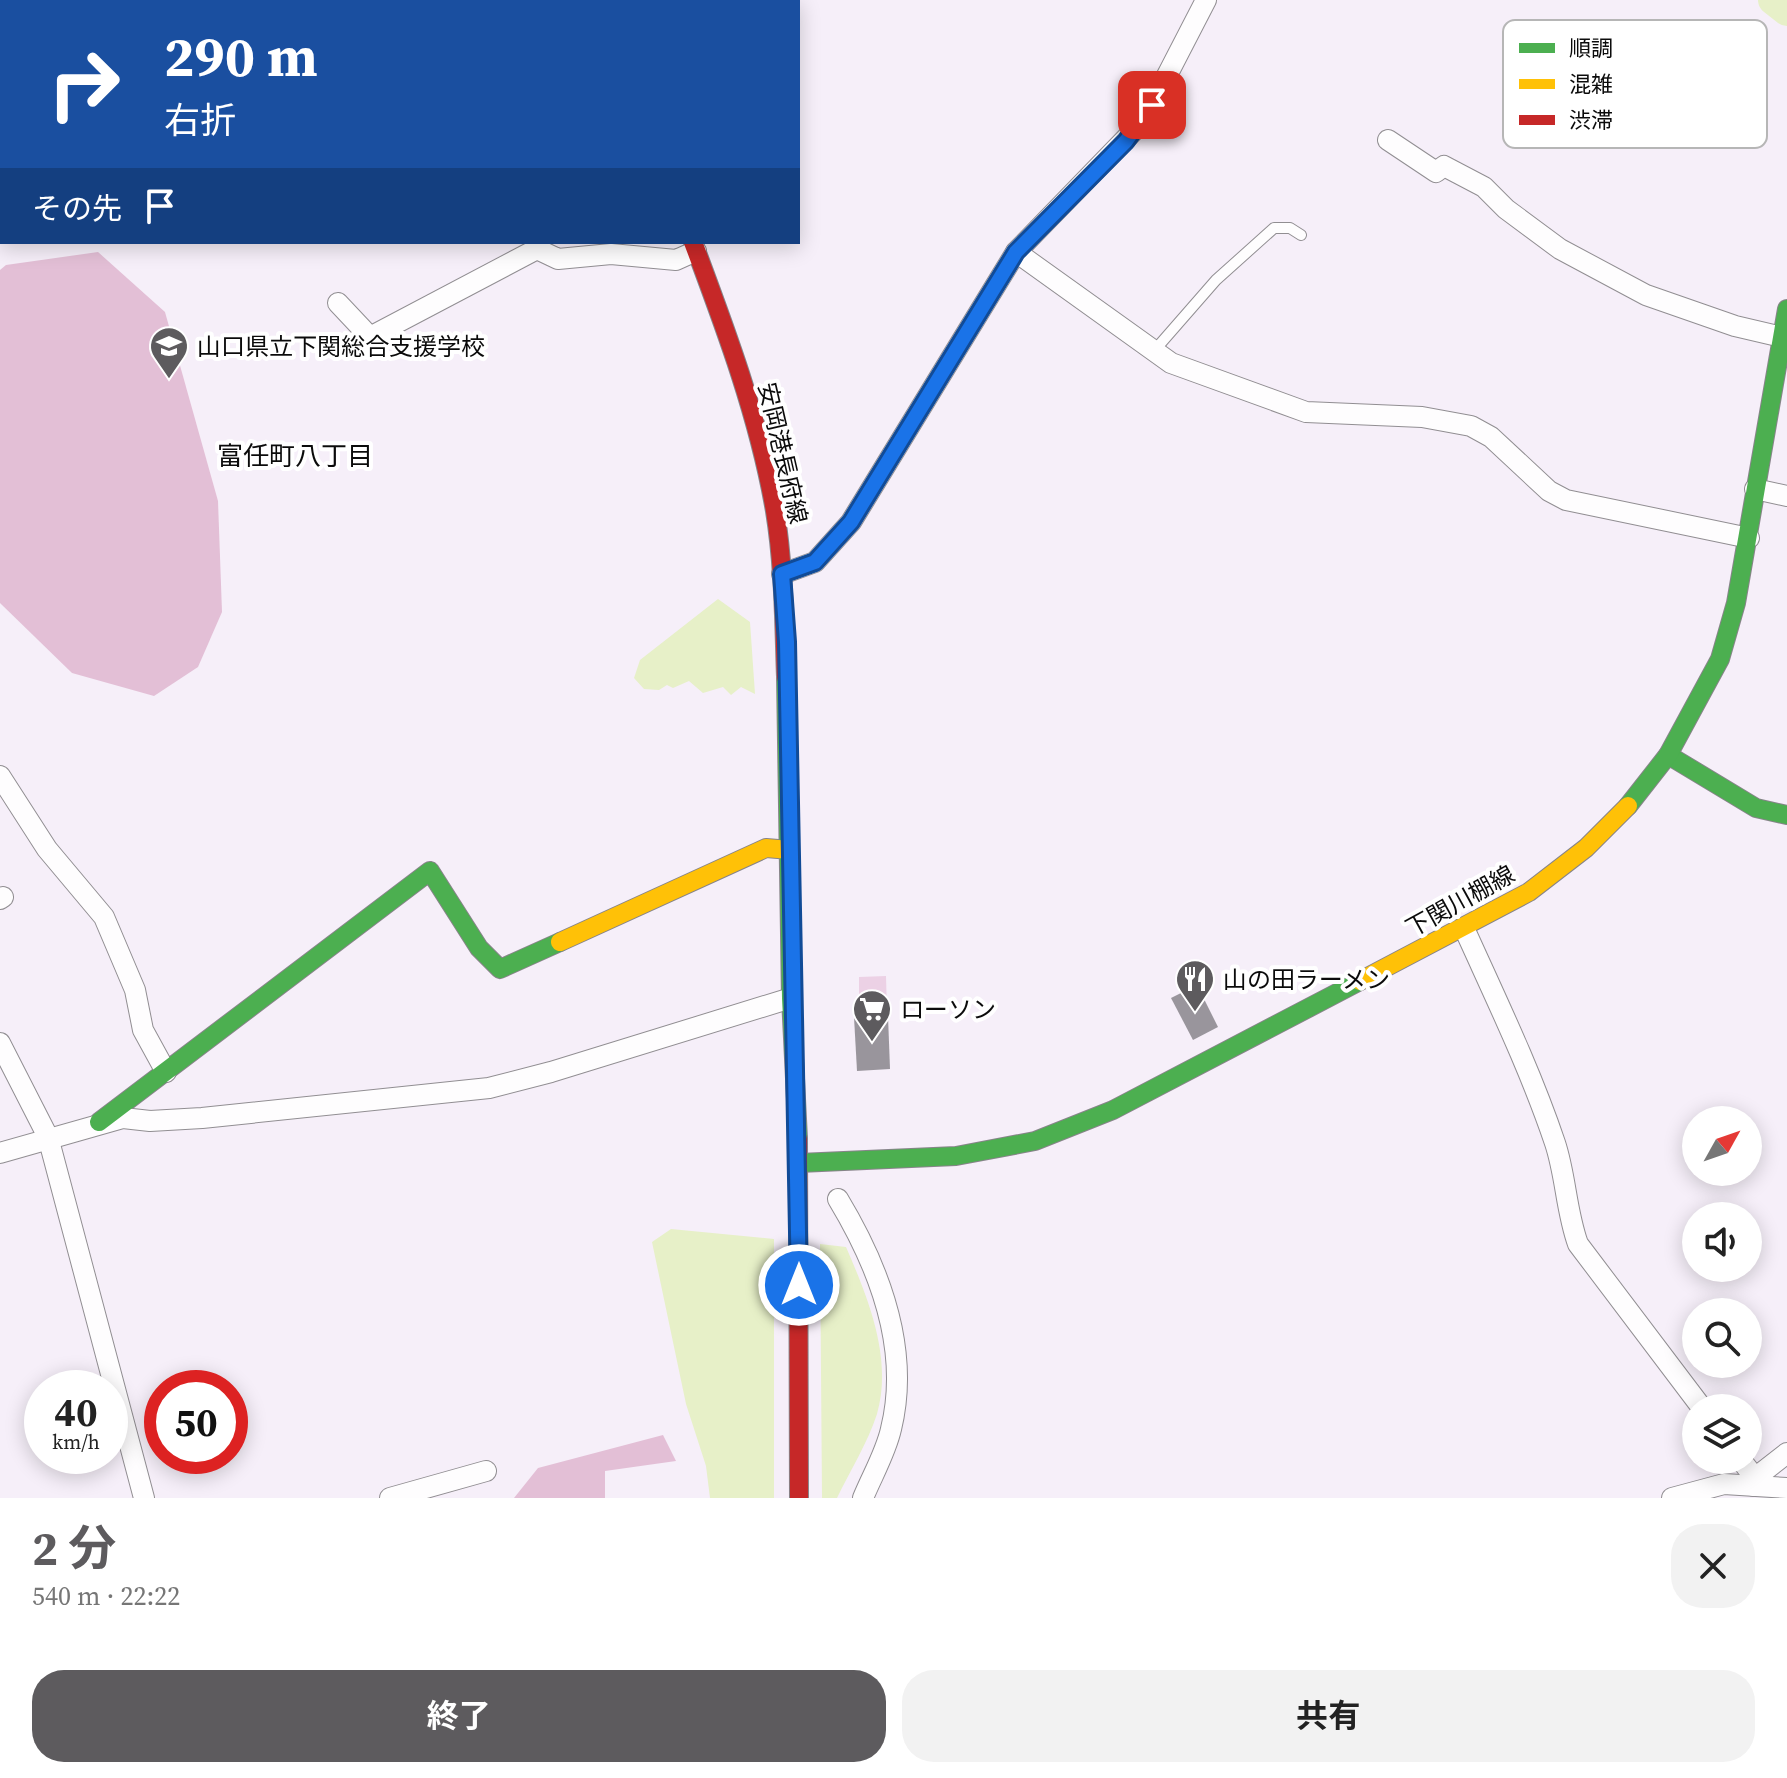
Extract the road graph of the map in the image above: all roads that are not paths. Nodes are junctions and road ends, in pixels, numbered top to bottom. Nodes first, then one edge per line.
1 (1206, 0) edge
2 (1388, 140) dead end
3 (1301, 235) dead end
4 (694, 246) edge
5 (1016, 252) junction
6 (338, 303) dead end
7 (1787, 309) edge
8 (1782, 337) junction
9 (1154, 351) junction
10 (1755, 489) junction
11 (1787, 496) edge
12 (1749, 538) junction
13 (782, 574) junction
14 (1668, 755) junction
15 (0, 776) edge
16 (1787, 815) edge
17 (790, 850) junction
18 (1464, 928) junction
19 (791, 998) junction
20 (0, 1043) edge
21 (166, 1072) junction
22 (99, 1122) junction
23 (48, 1137) junction
24 (0, 1153) edge
25 (799, 1163) junction
26 (838, 1199) dead end
27 (1691, 1394) edge
28 (1787, 1453) edge
29 (486, 1471) dead end
30 (1750, 1474) edge
31 (1755, 1482) junction
32 (1787, 1488) edge
33 (144, 1498) edge
34 (390, 1498) edge
35 (799, 1498) edge
36 (863, 1498) edge
37 (1672, 1498) edge

1 - 5 street
2 - 8 street
3 - 9 lane
4 - 6 street
4 - 13 main road, 安岡港長府線
5 - 9 street
5 - 13 street
7 - 8 main road, 下関川棚線
8 - 10 main road, 下関川棚線
9 - 12 street
10 - 11 street
10 - 12 main road, 下関川棚線
12 - 14 main road, 下関川棚線
13 - 17 main road, 安岡港長府線
14 - 16 main road
14 - 18 main road, 下関川棚線
15 - 21 street
17 - 19 main road, 安岡港長府線
17 - 21 main road
18 - 25 main road, 下関川棚線
18 - 27 street
19 - 22 street
19 - 25 main road, 安岡港長府線
20 - 23 street
21 - 22 main road
22 - 23 street
23 - 24 street
23 - 33 street
25 - 35 main road, 安岡港長府線
26 - 36 street
28 - 31 street
29 - 34 street
30 - 31 street
31 - 32 street
31 - 37 street

